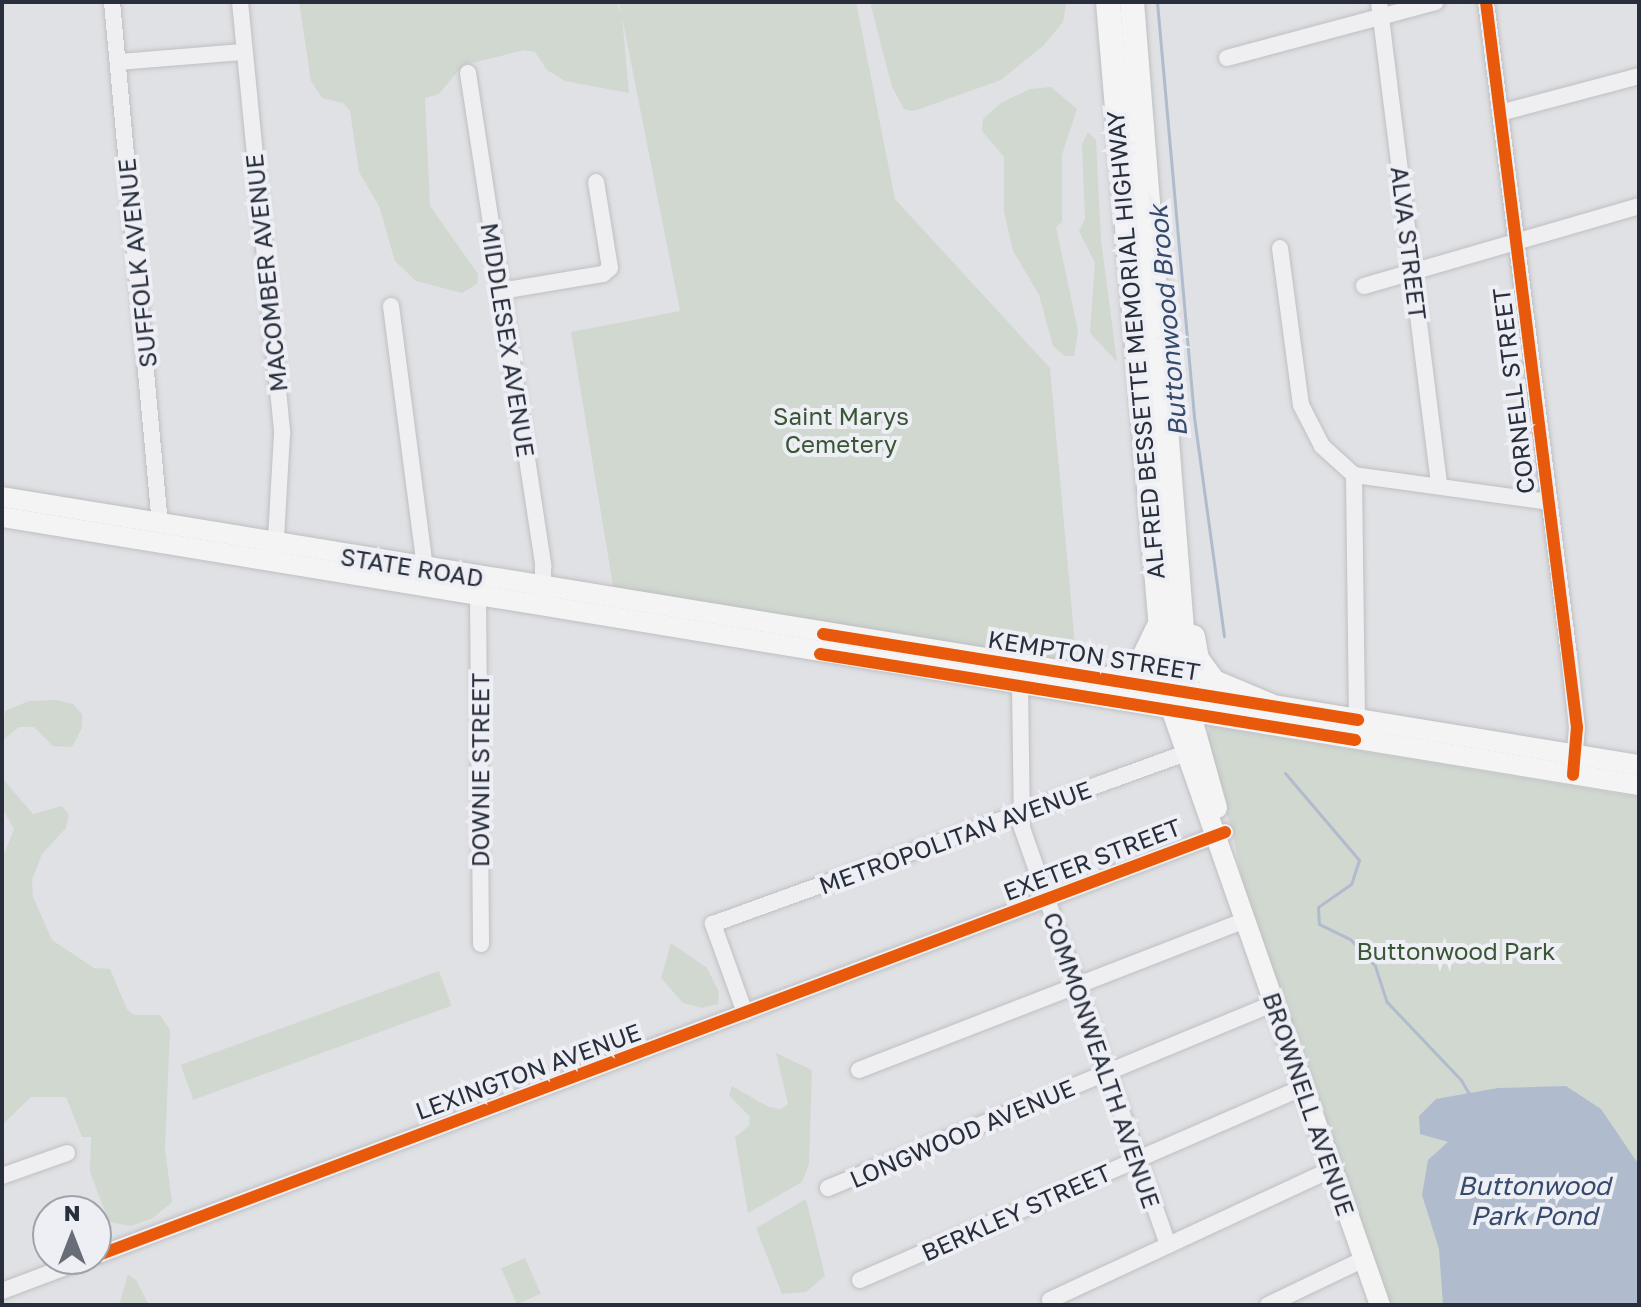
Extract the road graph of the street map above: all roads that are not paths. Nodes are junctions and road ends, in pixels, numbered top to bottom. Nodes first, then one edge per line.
1 (112, 2) edge
2 (240, 2) edge
3 (1108, 2) edge
4 (1132, 2) edge
5 (1436, 2) edge
6 (1486, 2) edge
7 (1380, 10) edge
8 (244, 52) junction
9 (1227, 58) dead end
10 (119, 62) junction
11 (468, 73) dead end
12 (1639, 76) edge
13 (1500, 113) junction
14 (596, 182) dead end
15 (1639, 206) edge
16 (1516, 241) junction
17 (1280, 248) dead end
18 (1411, 273) junction
19 (1364, 286) dead end
20 (501, 291) junction
21 (391, 306) dead end
22 (1354, 475) junction
23 (1439, 485) junction
24 (2, 497) edge
25 (1549, 502) junction
26 (1173, 511) junction
27 (2, 517) edge
28 (160, 524) junction
29 (275, 553) junction
30 (425, 569) junction
31 (478, 597) junction
32 (543, 598) junction
33 (1158, 628) junction
34 (822, 644) junction
35 (1109, 679) junction
36 (1020, 685) junction
37 (1178, 701) junction
38 (1271, 706) junction
39 (1356, 730) junction
40 (1190, 752) junction
41 (1637, 764) edge
42 (1574, 765) junction
43 (1639, 785) edge
44 (1022, 813) junction
45 (1219, 834) junction
46 (1047, 899) junction
47 (1242, 912) junction
48 (975, 928) joint
49 (481, 944) dead end
50 (1078, 985) junction
51 (1274, 1003) junction
52 (745, 1013) junction
53 (859, 1070) dead end
54 (1107, 1072) junction
55 (1303, 1087) junction
56 (67, 1153) dead end
57 (1138, 1159) junction
58 (1332, 1169) junction
59 (2, 1176) edge
60 (828, 1188) dead end
61 (1168, 1245) junction
62 (112, 1250) edge
63 (1364, 1259) junction
64 (44, 1275) edge
65 (860, 1280) dead end
66 (2, 1291) edge
67 (1050, 1300) dead end
68 (1268, 1305) edge
69 (1380, 1305) edge

1 - 10 street, SUFFOLK AVENUE
2 - 8 street, MACOMBER AVENUE
3 - 33 highway, ALFRED BESSETTE MEMORIAL HIGHWAY
4 - 26 highway, ALFRED BESSETTE MEMORIAL HIGHWAY
5 - 7 street
6 - 13 street, CORNELL STREET
7 - 9 street
7 - 18 street, ALVA STREET
8 - 10 street
8 - 29 street, MACOMBER AVENUE
10 - 28 street, SUFFOLK AVENUE
11 - 20 street, MIDDLESEX AVENUE
12 - 13 street
13 - 16 street, CORNELL STREET
14 - 20 street
15 - 16 street
16 - 18 street
16 - 25 street, CORNELL STREET
17 - 22 street
18 - 19 street
18 - 23 street, ALVA STREET
20 - 32 street, MIDDLESEX AVENUE
21 - 30 street
22 - 23 street
22 - 39 street
23 - 25 street
24 - 28 main road, STATE ROAD
25 - 42 street, CORNELL STREET
26 - 37 highway, ALFRED BESSETTE MEMORIAL HIGHWAY
26 - 38 highway
27 - 29 main road, STATE ROAD
28 - 29 main road, STATE ROAD
29 - 30 main road, STATE ROAD
29 - 31 main road, STATE ROAD
30 - 32 main road, STATE ROAD
31 - 32 main road, STATE ROAD
31 - 49 street, DOWNIE STREET
32 - 34 main road, STATE ROAD
33 - 35 highway
33 - 37 highway, ALFRED BESSETTE MEMORIAL HIGHWAY
34 - 35 main road, KEMPTON STREET
34 - 36 main road, KEMPTON STREET
35 - 37 main road, KEMPTON STREET
36 - 37 main road, KEMPTON STREET
36 - 44 street, COMMONWEALTH AVENUE
37 - 38 main road, KEMPTON STREET
37 - 39 main road, KEMPTON STREET
37 - 40 main road, BROWNELL AVENUE
38 - 39 main road, KEMPTON STREET
39 - 42 main road, KEMPTON STREET
40 - 44 street, METROPOLITAN AVENUE
40 - 45 main road, BROWNELL AVENUE
41 - 42 main road, KEMPTON STREET
42 - 43 main road, KEMPTON STREET
44 - 46 street, COMMONWEALTH AVENUE
44 - 52 street, METROPOLITAN AVENUE
45 - 46 street, EXETER STREET
45 - 47 main road, BROWNELL AVENUE
46 - 48 street, EXETER STREET
46 - 50 street, COMMONWEALTH AVENUE
47 - 50 street
47 - 51 main road, BROWNELL AVENUE
48 - 52 street, LEXINGTON AVENUE
50 - 53 street
50 - 54 street, COMMONWEALTH AVENUE
51 - 54 street, LONGWOOD AVENUE
51 - 55 main road, BROWNELL AVENUE
52 - 62 street, LEXINGTON AVENUE
54 - 57 street, COMMONWEALTH AVENUE
54 - 60 street, LONGWOOD AVENUE
55 - 57 street, BERKLEY STREET
55 - 58 main road, BROWNELL AVENUE
56 - 59 street
57 - 61 street, COMMONWEALTH AVENUE
57 - 65 street, BERKLEY STREET
58 - 61 street
58 - 63 main road, BROWNELL AVENUE
61 - 67 street
63 - 68 street
63 - 69 main road, BROWNELL AVENUE
64 - 66 street

